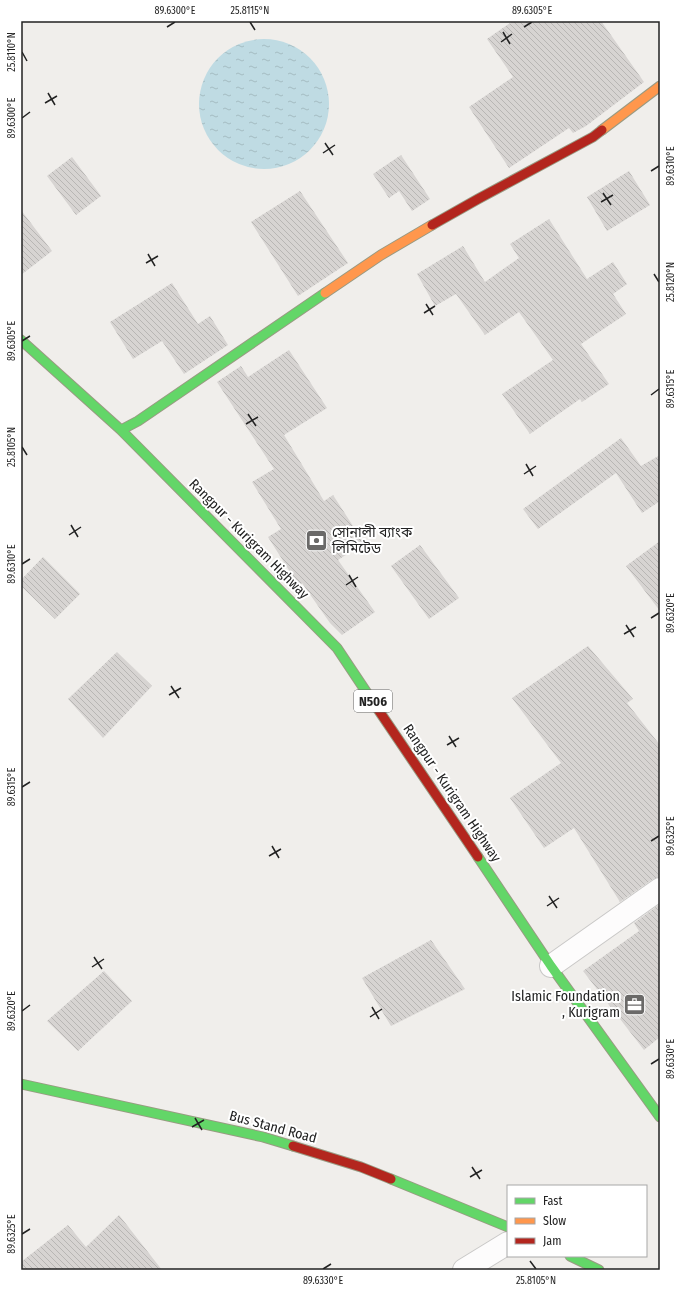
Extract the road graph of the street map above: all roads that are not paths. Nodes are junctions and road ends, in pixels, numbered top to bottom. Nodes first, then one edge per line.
1 (660, 86) edge
2 (21, 340) edge
3 (121, 430) junction
4 (660, 889) edge
5 (551, 966) junction
6 (21, 1084) edge
7 (660, 1117) edge
8 (507, 1227) edge
9 (507, 1244) edge
10 (572, 1257) edge
11 (464, 1270) edge
12 (599, 1270) edge

1 - 3 main road
2 - 3 main road, Rangpur - Kurigram Highway / N506
3 - 5 main road, Rangpur - Kurigram Highway / N506
4 - 5 street
5 - 7 main road, Rangpur - Kurigram Highway / N506
6 - 8 main road, Bus Stand Road
9 - 11 street
10 - 12 main road

